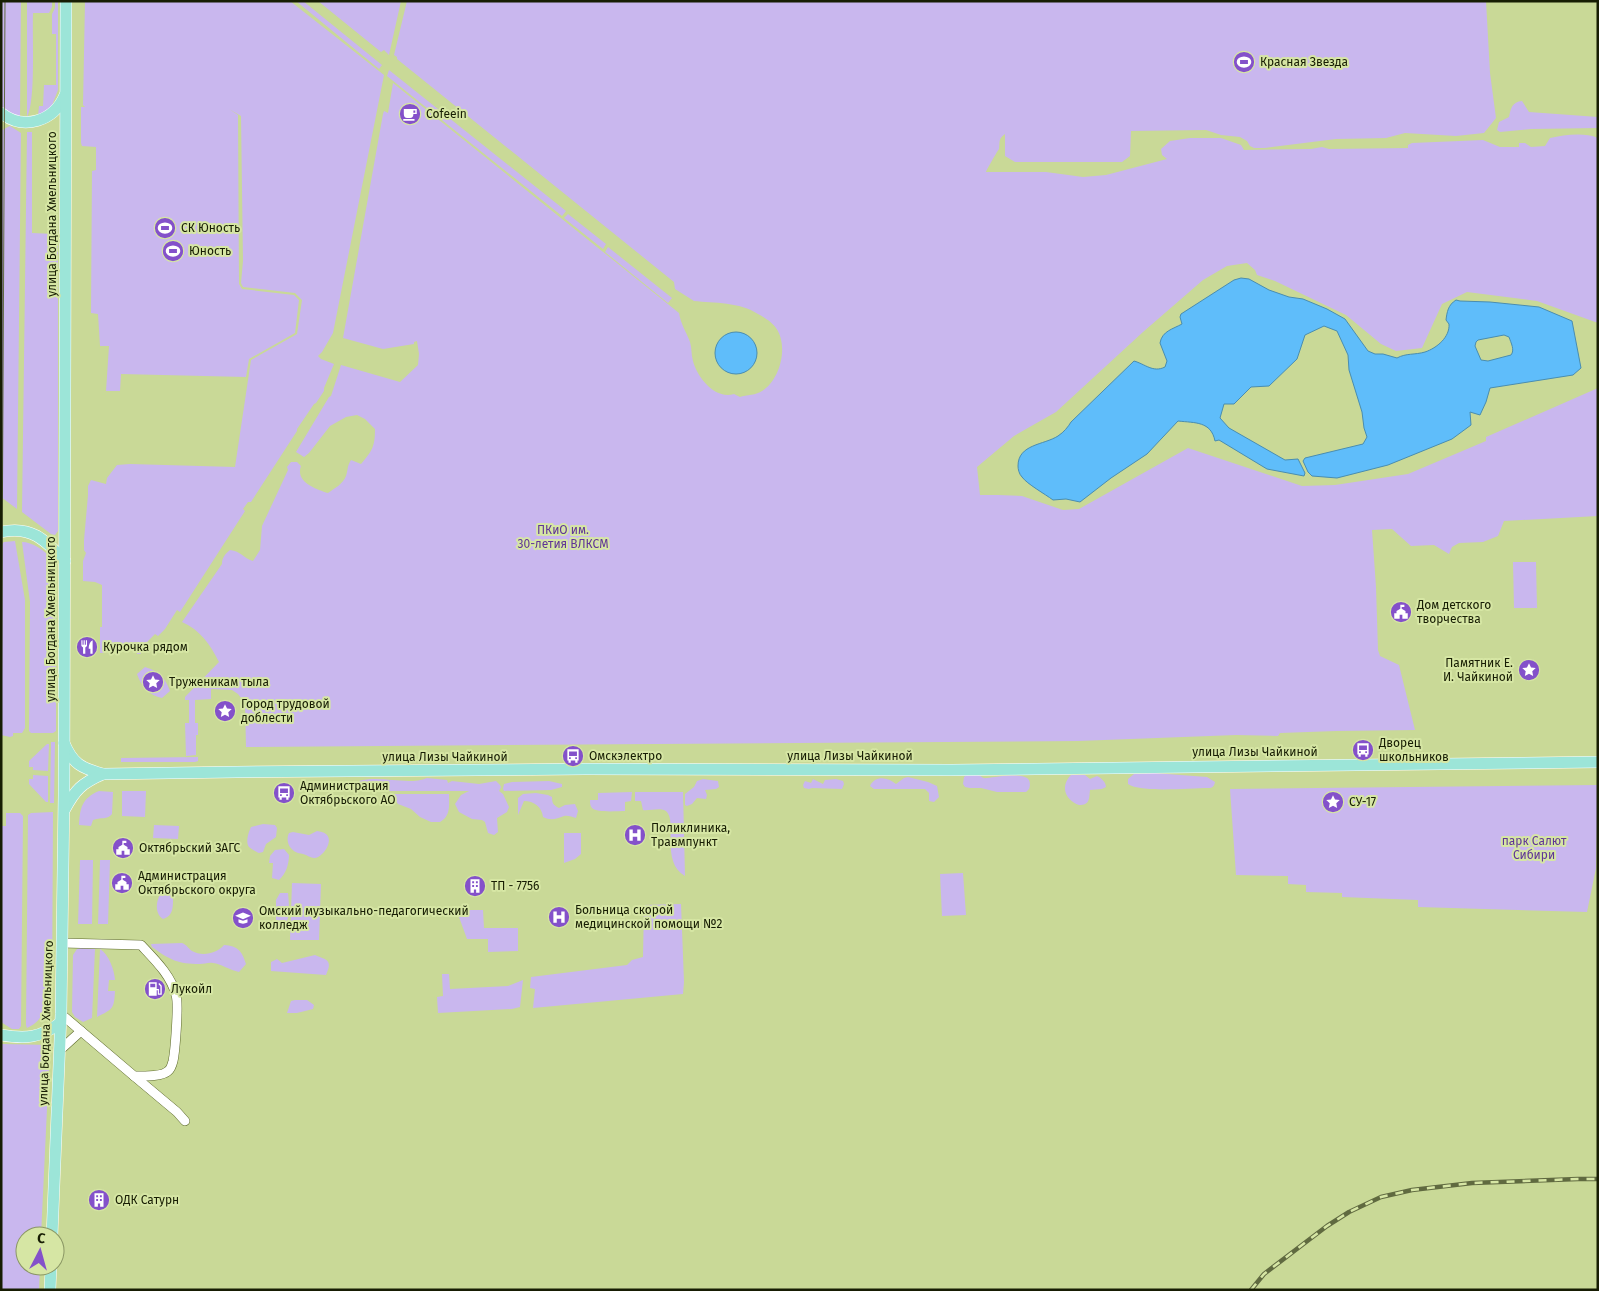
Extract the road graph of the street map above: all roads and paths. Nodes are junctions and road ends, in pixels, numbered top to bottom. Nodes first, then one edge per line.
1 (66, 1) edge
2 (66, 93) junction
3 (1, 113) edge
4 (1, 532) edge
5 (65, 561) junction
6 (64, 743) junction
7 (1598, 762) edge
8 (103, 774) junction
9 (64, 811) junction
10 (62, 943) junction
11 (60, 1019) junction
12 (81, 1031) junction
13 (1, 1035) edge
14 (59, 1051) junction
15 (134, 1076) junction
16 (185, 1121) dead end
17 (52, 1226) edge
18 (51, 1276) edge
19 (50, 1290) edge

1 - 2 main road, улица Богдана Хмельницкого
2 - 3 main road
2 - 5 main road, улица Богдана Хмельницкого
4 - 5 main road
5 - 6 main road, улица Богдана Хмельницкого
6 - 8 main road
6 - 9 main road, улица Богдана Хмельницкого
7 - 8 main road, улица Лизы Чайкиной
8 - 9 main road
9 - 10 main road, улица Богдана Хмельницкого
10 - 11 main road, улица Богдана Хмельницкого
10 - 15 street
11 - 12 street
11 - 13 main road
11 - 14 main road, улица Богдана Хмельницкого
12 - 14 street
12 - 15 street
14 - 17 main road, улица Богдана Хмельницкого
15 - 16 street
18 - 19 main road

